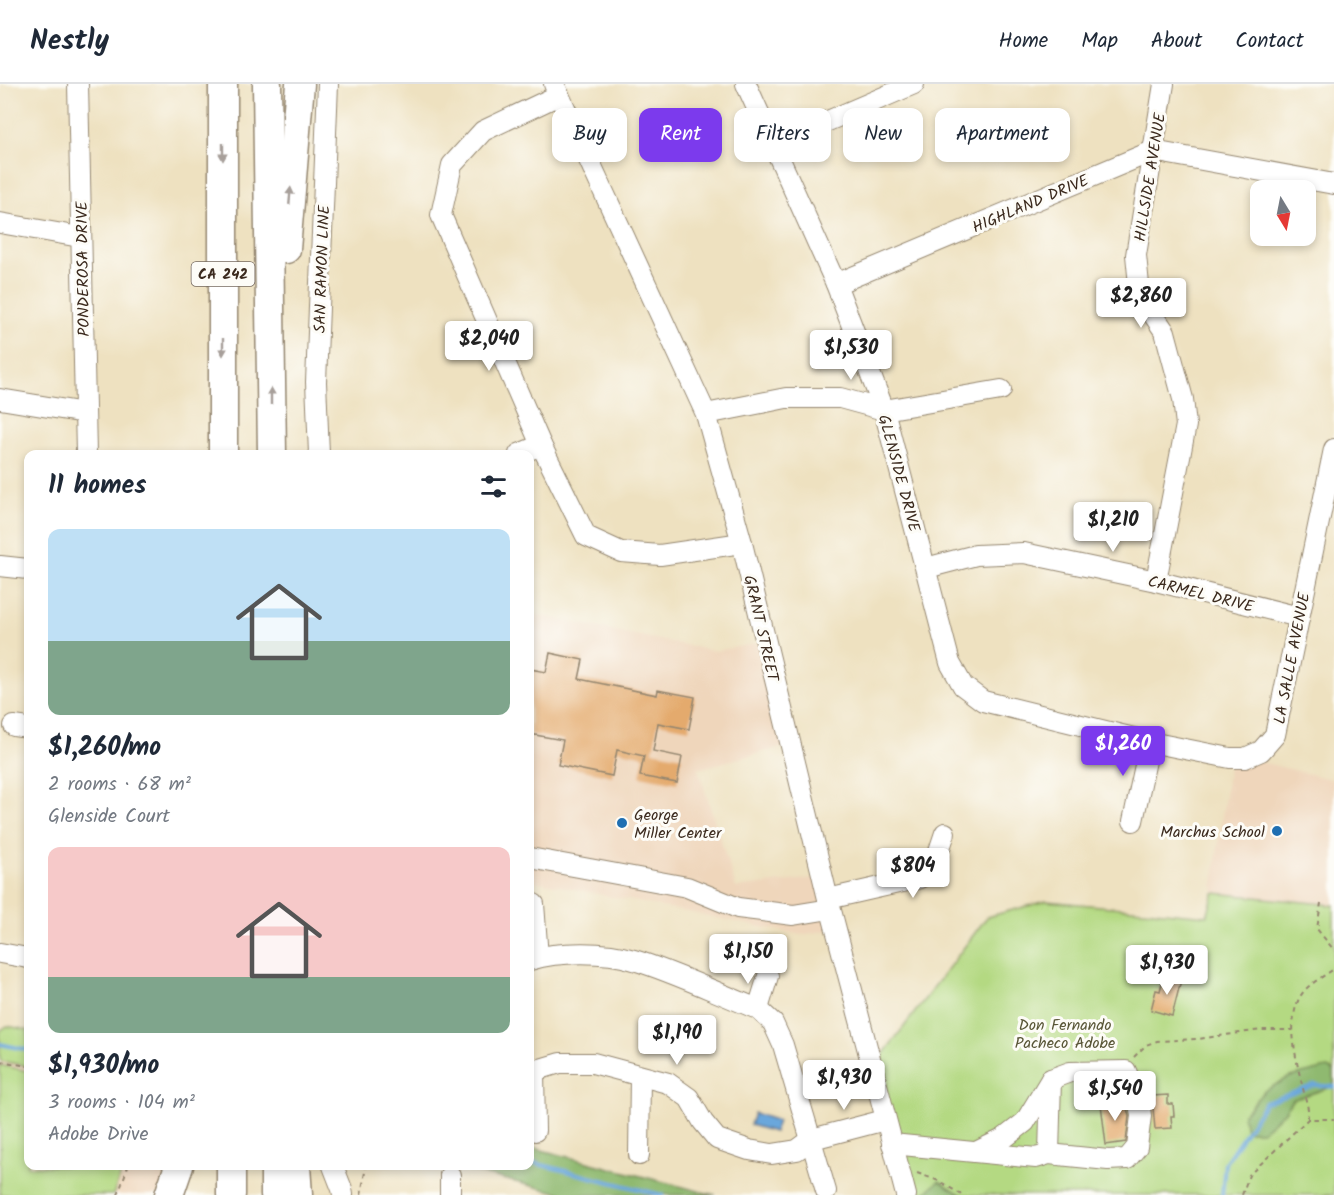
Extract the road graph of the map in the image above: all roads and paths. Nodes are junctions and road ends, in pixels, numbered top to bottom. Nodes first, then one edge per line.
1 (78, 84) edge
2 (267, 84) edge
3 (300, 84) edge
4 (328, 84) edge
5 (746, 84) edge
6 (914, 84) edge
7 (1164, 84) edge
8 (222, 87) edge
9 (557, 90) edge
10 (756, 108) edge
11 (831, 120) edge
12 (1153, 151) junction
13 (780, 162) edge
14 (1334, 184) edge
15 (0, 223) edge
16 (80, 237) junction
17 (836, 284) junction
18 (271, 292) junction
19 (1001, 390) dead end
20 (0, 399) edge
21 (884, 410) junction
22 (85, 413) junction
23 (706, 414) junction
24 (541, 445) junction
25 (1334, 448) edge
26 (86, 450) edge
27 (223, 450) edge
28 (272, 450) edge
29 (319, 450) edge
30 (529, 450) edge
31 (742, 543) junction
32 (0, 566) edge
33 (926, 568) junction
34 (24, 569) edge
35 (1156, 581) junction
36 (1299, 617) junction
37 (1150, 742) junction
38 (1133, 821) dead end
39 (945, 833) dead end
40 (534, 859) edge
41 (1321, 903) dead end
42 (534, 904) dead end
43 (829, 904) junction
44 (1334, 950) edge
45 (0, 953) edge
46 (24, 957) edge
47 (534, 958) edge
48 (1334, 969) edge
49 (768, 976) dead end
50 (758, 1009) junction
51 (1293, 1030) junction
52 (0, 1061) edge
53 (24, 1065) edge
54 (534, 1070) edge
55 (1126, 1071) junction
56 (640, 1076) junction
57 (1051, 1079) junction
58 (534, 1111) edge
59 (1308, 1119) junction
60 (1334, 1119) edge
61 (885, 1120) junction
62 (535, 1131) dead end
63 (812, 1139) junction
64 (892, 1144) junction
65 (976, 1152) junction
66 (1049, 1154) junction
67 (639, 1155) dead end
68 (899, 1166) junction
69 (127, 1170) edge
70 (177, 1170) edge
71 (231, 1170) edge
72 (275, 1170) edge
73 (296, 1170) edge
74 (335, 1170) edge
75 (365, 1170) edge
76 (450, 1175) dead end
77 (826, 1191) dead end
78 (118, 1195) edge
79 (169, 1195) edge
80 (231, 1195) edge
81 (275, 1195) edge
82 (298, 1195) edge
83 (343, 1195) edge
84 (360, 1195) edge
85 (450, 1195) edge
86 (906, 1195) edge
87 (962, 1195) edge
88 (1242, 1195) edge

1 - 16 street, PONDEROSA DRIVE
2 - 18 highway, CA 242
18 -> 3 highway
4 - 29 street, SAN RAMON LINE
5 - 10 street, GLENSIDE DRIVE
6 - 11 street
7 - 12 street, HILLSIDE AVENUE
8 -> 27 highway, CA 242
9 - 23 street, GRANT STREET
9 - 24 street
12 - 14 street
12 - 17 street, HIGHLAND DRIVE
12 - 35 street, HILLSIDE AVENUE
13 - 17 street, GLENSIDE DRIVE
15 - 16 street
16 - 22 street, PONDEROSA DRIVE
17 - 21 street, GLENSIDE DRIVE
28 -> 18 highway, CA 242
19 - 21 street
20 - 22 street
21 - 23 street
21 - 33 street, GLENSIDE DRIVE
22 - 26 street, PONDEROSA DRIVE
23 - 31 street, GRANT STREET
24 - 30 street
24 - 31 street
25 - 36 street, LA SALLE AVENUE
31 - 43 street, GRANT STREET
32 - 34 street
33 - 35 street, CARMEL DRIVE
33 - 37 street, GLENSIDE DRIVE
35 - 36 street, CARMEL DRIVE
36 - 37 street, LA SALLE AVENUE
37 - 38 street
39 - 43 street
40 - 43 street
41 - 44 path
42 - 47 street
43 - 61 street, GRANT STREET
45 - 46 street
47 - 50 street
48 - 51 path
49 - 50 street
50 - 63 street
51 - 55 path
51 - 59 path
52 - 53 path
54 - 56 street
55 - 57 street
55 - 66 street
56 - 63 street
56 - 67 street
57 - 65 street
57 - 66 street
58 - 62 street
59 - 60 path
59 - 88 path
61 - 63 street
61 - 64 street, GRANT STREET
63 - 77 street
64 - 65 street
64 - 68 street, GRANT STREET
65 - 66 street
68 - 86 street, GRANT STREET
68 - 87 path
69 - 78 path
70 - 79 highway
71 - 80 highway
72 - 81 highway
73 - 82 highway
74 - 83 street
75 - 84 path
76 - 85 street

